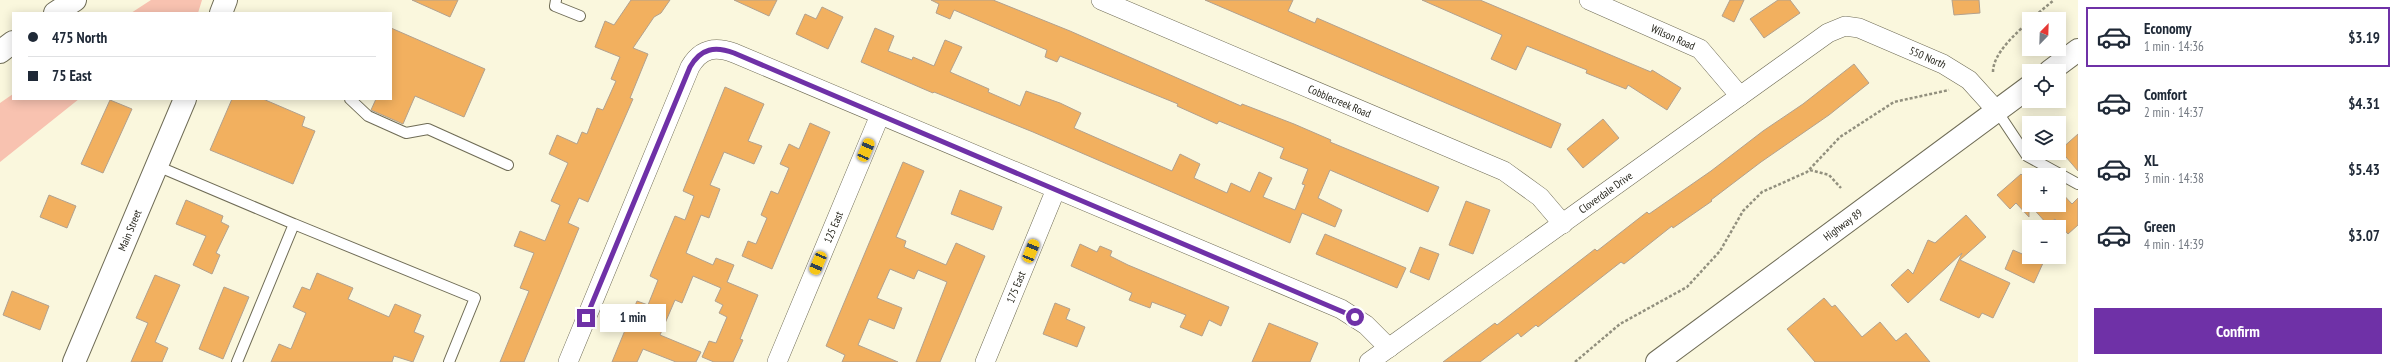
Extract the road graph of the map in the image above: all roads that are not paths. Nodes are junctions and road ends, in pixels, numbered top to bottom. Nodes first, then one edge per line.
1 (75, 0) edge
2 (226, 0) edge
3 (556, 0) edge
4 (1101, 0) edge
5 (1589, 0) edge
6 (56, 12) edge
7 (221, 12) edge
8 (580, 16) dead end
9 (1845, 26) joint
10 (12, 43) edge
11 (2078, 50) edge
12 (0, 52) edge
13 (2059, 64) edge
14 (2022, 92) edge
15 (1740, 96) junction
16 (185, 100) edge
17 (351, 100) edge
18 (1997, 111) junction
19 (880, 114) junction
20 (508, 165) dead end
21 (157, 166) junction
22 (2078, 184) edge
23 (1056, 189) junction
24 (294, 224) junction
25 (1563, 224) junction
26 (1389, 348) junction
27 (74, 362) edge
28 (237, 362) edge
29 (449, 362) edge
30 (568, 362) edge
31 (777, 362) edge
32 (985, 362) edge
33 (1369, 362) edge
34 (1657, 362) edge

1 - 6 main road
2 - 7 main road
3 - 8 lane
4 - 25 street, Cobblecreek Road
5 - 15 street, Wilson Road
9 - 15 street, Cloverdale Drive
9 - 18 street, 550 North
10 - 12 main road
11 - 13 main road
14 - 18 main road, Highway 89
15 - 25 street, Cloverdale Drive
16 - 21 main road, Main Street
17 - 20 lane
18 - 22 lane
18 - 34 main road, Highway 89
19 - 23 street
19 - 30 street
19 - 31 street, 125 East
21 - 24 lane
21 - 27 main road, Main Street
23 - 26 street
23 - 32 street, 175 East
24 - 28 lane
24 - 29 lane
25 - 26 street, Cloverdale Drive
26 - 33 street, Cloverdale Drive

